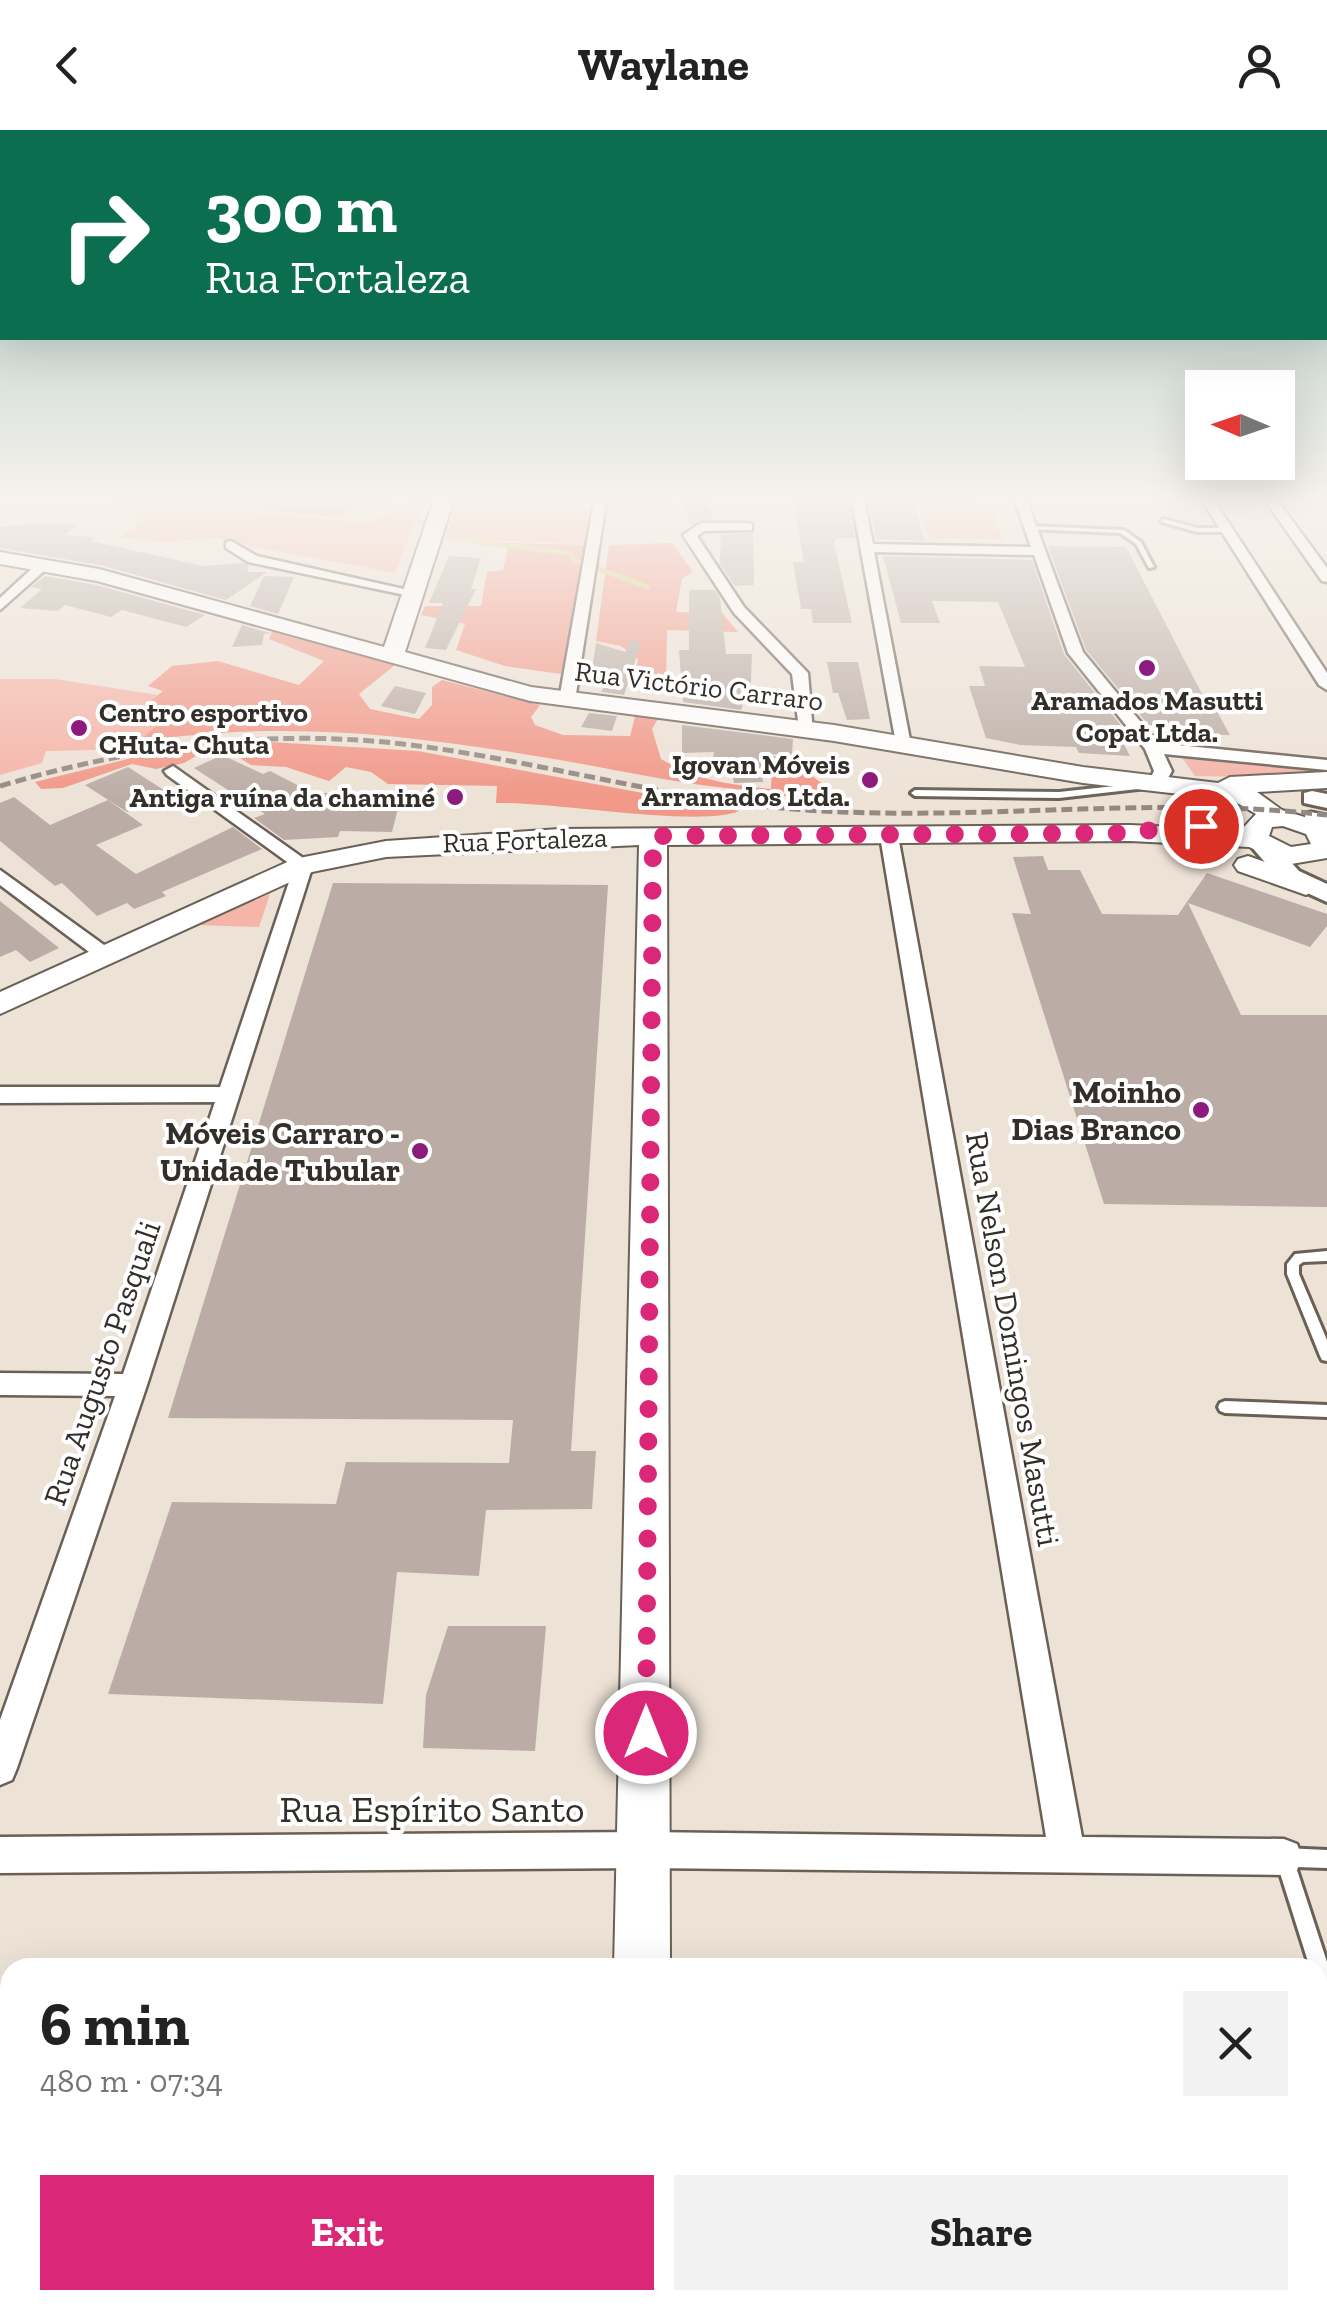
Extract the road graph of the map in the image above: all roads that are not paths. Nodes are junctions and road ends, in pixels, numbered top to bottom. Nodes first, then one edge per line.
1 (178, 598) edge
2 (403, 598) edge
3 (408, 598) edge
4 (584, 598) edge
5 (731, 598) edge
6 (878, 598) edge
7 (1055, 598) edge
8 (1271, 598) edge
9 (283, 624) junction
10 (393, 655) junction
11 (1327, 685) edge
12 (567, 700) junction
13 (807, 729) junction
14 (903, 744) junction
15 (1153, 748) junction
16 (1327, 765) edge
17 (172, 771) dead end
18 (1156, 784) junction
19 (1200, 787) junction
20 (915, 794) dead end
21 (1300, 814) edge
22 (1156, 835) junction
23 (653, 836) junction
24 (889, 836) junction
25 (1324, 854) edge
26 (304, 865) junction
27 (0, 876) edge
28 (1317, 890) edge
29 (104, 954) junction
30 (0, 1004) edge
31 (0, 1094) edge
32 (230, 1094) junction
33 (1327, 1256) edge
34 (1327, 1356) edge
35 (0, 1384) edge
36 (133, 1385) junction
37 (1225, 1407) dead end
38 (1327, 1412) edge
39 (0, 1768) edge
40 (644, 1850) junction
41 (0, 1854) edge
42 (1067, 1854) junction
43 (1284, 1857) junction
44 (1327, 1859) edge
45 (642, 1958) edge
46 (1316, 1958) edge

1 - 9 main road, Rua Victório Carraro
2 - 9 main road
3 - 10 main road
4 - 12 street
5 - 13 street
6 - 14 street
7 - 15 street
8 - 11 street
9 - 10 main road, Rua Victório Carraro
10 - 12 main road, Rua Victório Carraro
12 - 13 main road, Rua Victório Carraro
13 - 14 main road, Rua Victório Carraro
14 - 18 main road, Rua Victório Carraro
15 - 16 street
15 - 18 street
17 - 26 street
18 - 19 main road, Rua Victório Carraro
18 - 20 lane
19 - 21 main road
19 - 21 main road, Rua Victório Carraro
21 - 22 main road, Rua Fortaleza
21 - 25 main road
21 - 25 main road
21 - 28 street
22 - 24 main road, Rua Fortaleza
22 - 28 main road
23 - 24 main road, Rua Fortaleza
23 - 26 main road, Rua Fortaleza
23 - 40 main road
24 - 42 street, Rua Nelson Domingos Masutti
26 - 29 main road, Rua Fortaleza
26 - 32 street, Rua Augusto Pasquali
27 - 29 street
29 - 30 main road, Rua Fortaleza
31 - 32 street
32 - 36 street, Rua Augusto Pasquali
33 - 34 lane
35 - 36 street
36 - 39 street, Rua Augusto Pasquali
37 - 38 lane
40 - 41 street, Rua Espírito Santo
40 - 42 street, Rua Espírito Santo
40 - 45 main road
42 - 43 street, Rua Espírito Santo
43 - 44 lane
43 - 46 lane

